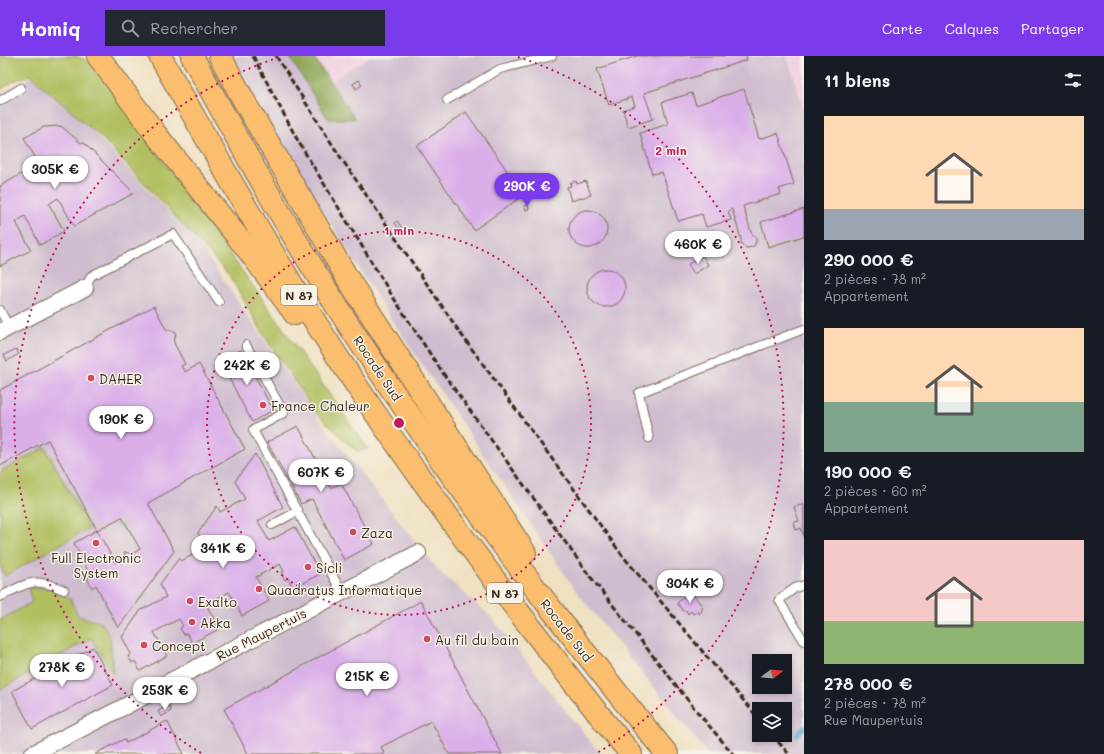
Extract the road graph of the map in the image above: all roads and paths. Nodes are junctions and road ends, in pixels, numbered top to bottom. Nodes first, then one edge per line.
1 (98, 56) edge
2 (160, 56) edge
3 (192, 56) edge
4 (220, 56) edge
5 (552, 56) edge
6 (20, 88) dead end
7 (447, 100) dead end
8 (0, 101) edge
9 (85, 288) joint
10 (219, 302) dead end
11 (0, 310) edge
12 (5, 329) edge
13 (804, 329) edge
14 (246, 345) dead end
15 (649, 438) dead end
16 (419, 478) junction
17 (298, 511) junction
18 (272, 525) dead end
19 (418, 553) dead end
20 (804, 585) edge
21 (64, 590) dead end
22 (342, 593) junction
23 (0, 597) edge
24 (804, 641) edge
25 (618, 694) junction
26 (592, 707) junction
27 (32, 754) edge
28 (617, 754) edge
29 (631, 754) edge
30 (667, 754) edge

1 - 16 highway
2 - 16 highway, Rocade Sud / N 87
3 - 25 highway, Rocade Sud / N 87
4 - 25 highway
5 - 7 lane
6 - 8 lane
9 - 10 lane
9 - 12 street
11 - 12 lane
13 - 15 lane
14 - 17 lane
16 - 26 highway, Rocade Sud / N 87
17 - 18 lane
17 - 22 lane
19 - 22 street, Rue Maupertuis
20 - 24 lane
21 - 23 lane
22 - 27 street, Rue Maupertuis
25 - 30 highway, Rocade Sud / N 87
26 - 28 highway
26 - 29 highway, Rocade Sud / N 87

